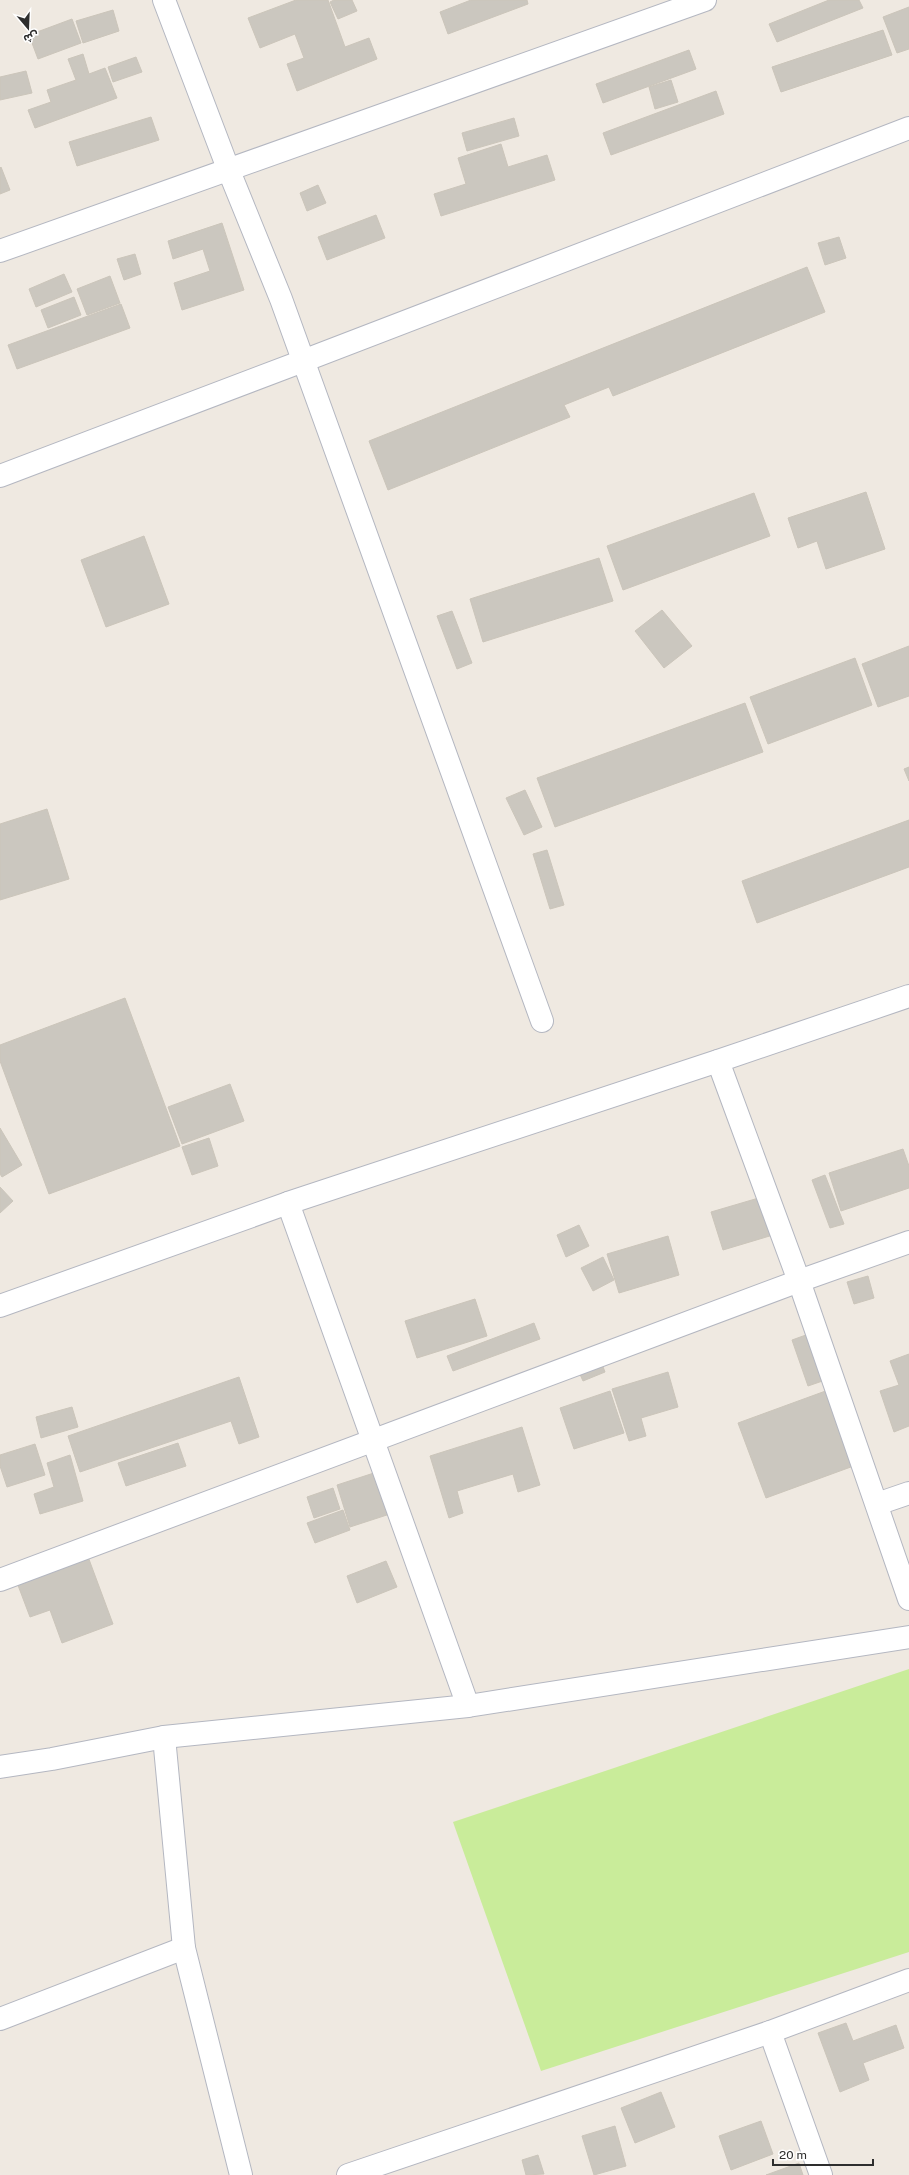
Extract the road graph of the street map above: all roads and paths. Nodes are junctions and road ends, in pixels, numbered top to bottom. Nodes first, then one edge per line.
1 (164, 0) edge
2 (705, 0) edge
3 (909, 128) edge
4 (228, 171) junction
5 (0, 251) edge
6 (303, 361) junction
7 (0, 476) edge
8 (909, 996) edge
9 (542, 1021) dead end
10 (718, 1062) junction
11 (288, 1202) junction
12 (909, 1242) edge
13 (799, 1282) junction
14 (0, 1306) edge
15 (374, 1439) junction
16 (909, 1493) edge
17 (877, 1504) junction
18 (0, 1580) edge
19 (909, 1599) edge
20 (909, 1637) edge
21 (468, 1706) junction
22 (164, 1737) junction
23 (0, 1767) edge
24 (184, 1948) junction
25 (909, 1980) edge
26 (0, 2019) edge
27 (770, 2032) junction
28 (241, 2175) edge
29 (348, 2175) edge
30 (821, 2175) edge

1 - 4 street
2 - 4 street
3 - 6 street
4 - 5 street
4 - 6 street
6 - 7 street
6 - 9 street
8 - 10 street
10 - 11 street
10 - 13 street
11 - 14 street
11 - 15 street
12 - 13 street
13 - 15 street
13 - 17 street
15 - 18 street
15 - 21 street
16 - 17 street
17 - 19 street
20 - 21 street
21 - 22 street
22 - 23 street
22 - 24 street
24 - 26 street
24 - 28 street
25 - 27 street
27 - 29 street
27 - 30 street

